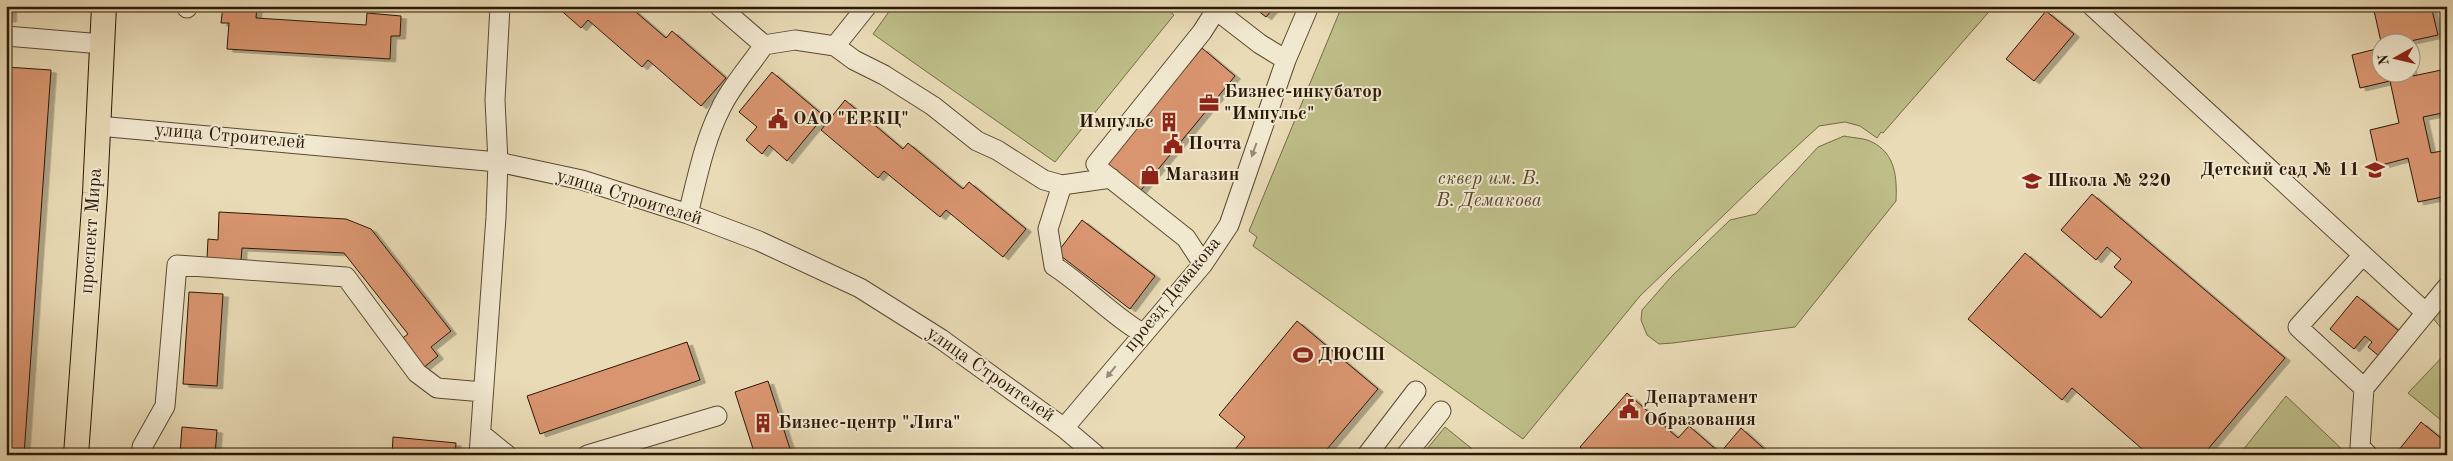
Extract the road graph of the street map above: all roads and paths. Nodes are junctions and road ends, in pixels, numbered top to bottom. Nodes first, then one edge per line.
1 (104, 6) edge
2 (500, 6) edge
3 (718, 6) edge
4 (867, 6) edge
5 (1309, 6) edge
6 (2092, 6) edge
7 (1212, 8) edge
8 (6, 36) edge
9 (102, 44) junction
10 (764, 45) junction
11 (835, 46) junction
12 (1286, 60) junction
13 (98, 126) junction
14 (498, 162) junction
15 (1111, 178) junction
16 (1062, 185) junction
17 (688, 214) junction
18 (2363, 255) junction
19 (1203, 264) junction
20 (2447, 287) edge
21 (2425, 312) junction
22 (1142, 333) junction
23 (2364, 388) junction
24 (1416, 391) dead end
25 (483, 392) junction
26 (1441, 411) dead end
27 (717, 416) dead end
28 (1064, 428) junction
29 (481, 434) junction
30 (76, 455) edge
31 (142, 455) edge
32 (480, 455) edge
33 (507, 455) edge
34 (587, 455) edge
35 (1096, 455) edge
36 (1367, 455) edge
37 (1406, 455) edge
38 (2368, 455) edge

1 - 9 main road, проспект Мира
2 - 14 street
3 - 10 street
4 - 11 street
5 - 12 street, проезд Демакова
6 - 18 street
7 - 12 street
7 - 15 street
8 - 9 street
9 - 13 main road, проспект Мира
10 - 11 street
10 - 17 street
11 - 16 street
12 -> 19 street, проезд Демакова
13 - 14 street, улица Строителей
13 - 30 main road, проспект Мира
14 - 17 street, улица Строителей
14 - 25 street
15 - 16 street
15 - 19 street
16 - 22 street
17 - 28 street, улица Строителей
18 - 21 street
18 - 23 street
19 - 22 street, проезд Демакова
20 - 21 street
21 - 23 street
22 -> 28 street, проезд Демакова
23 - 38 street
24 - 36 street
25 - 29 street
25 - 31 street
26 - 37 street
27 - 34 street
28 - 35 street, улица Строителей
29 - 32 street
29 - 33 street

